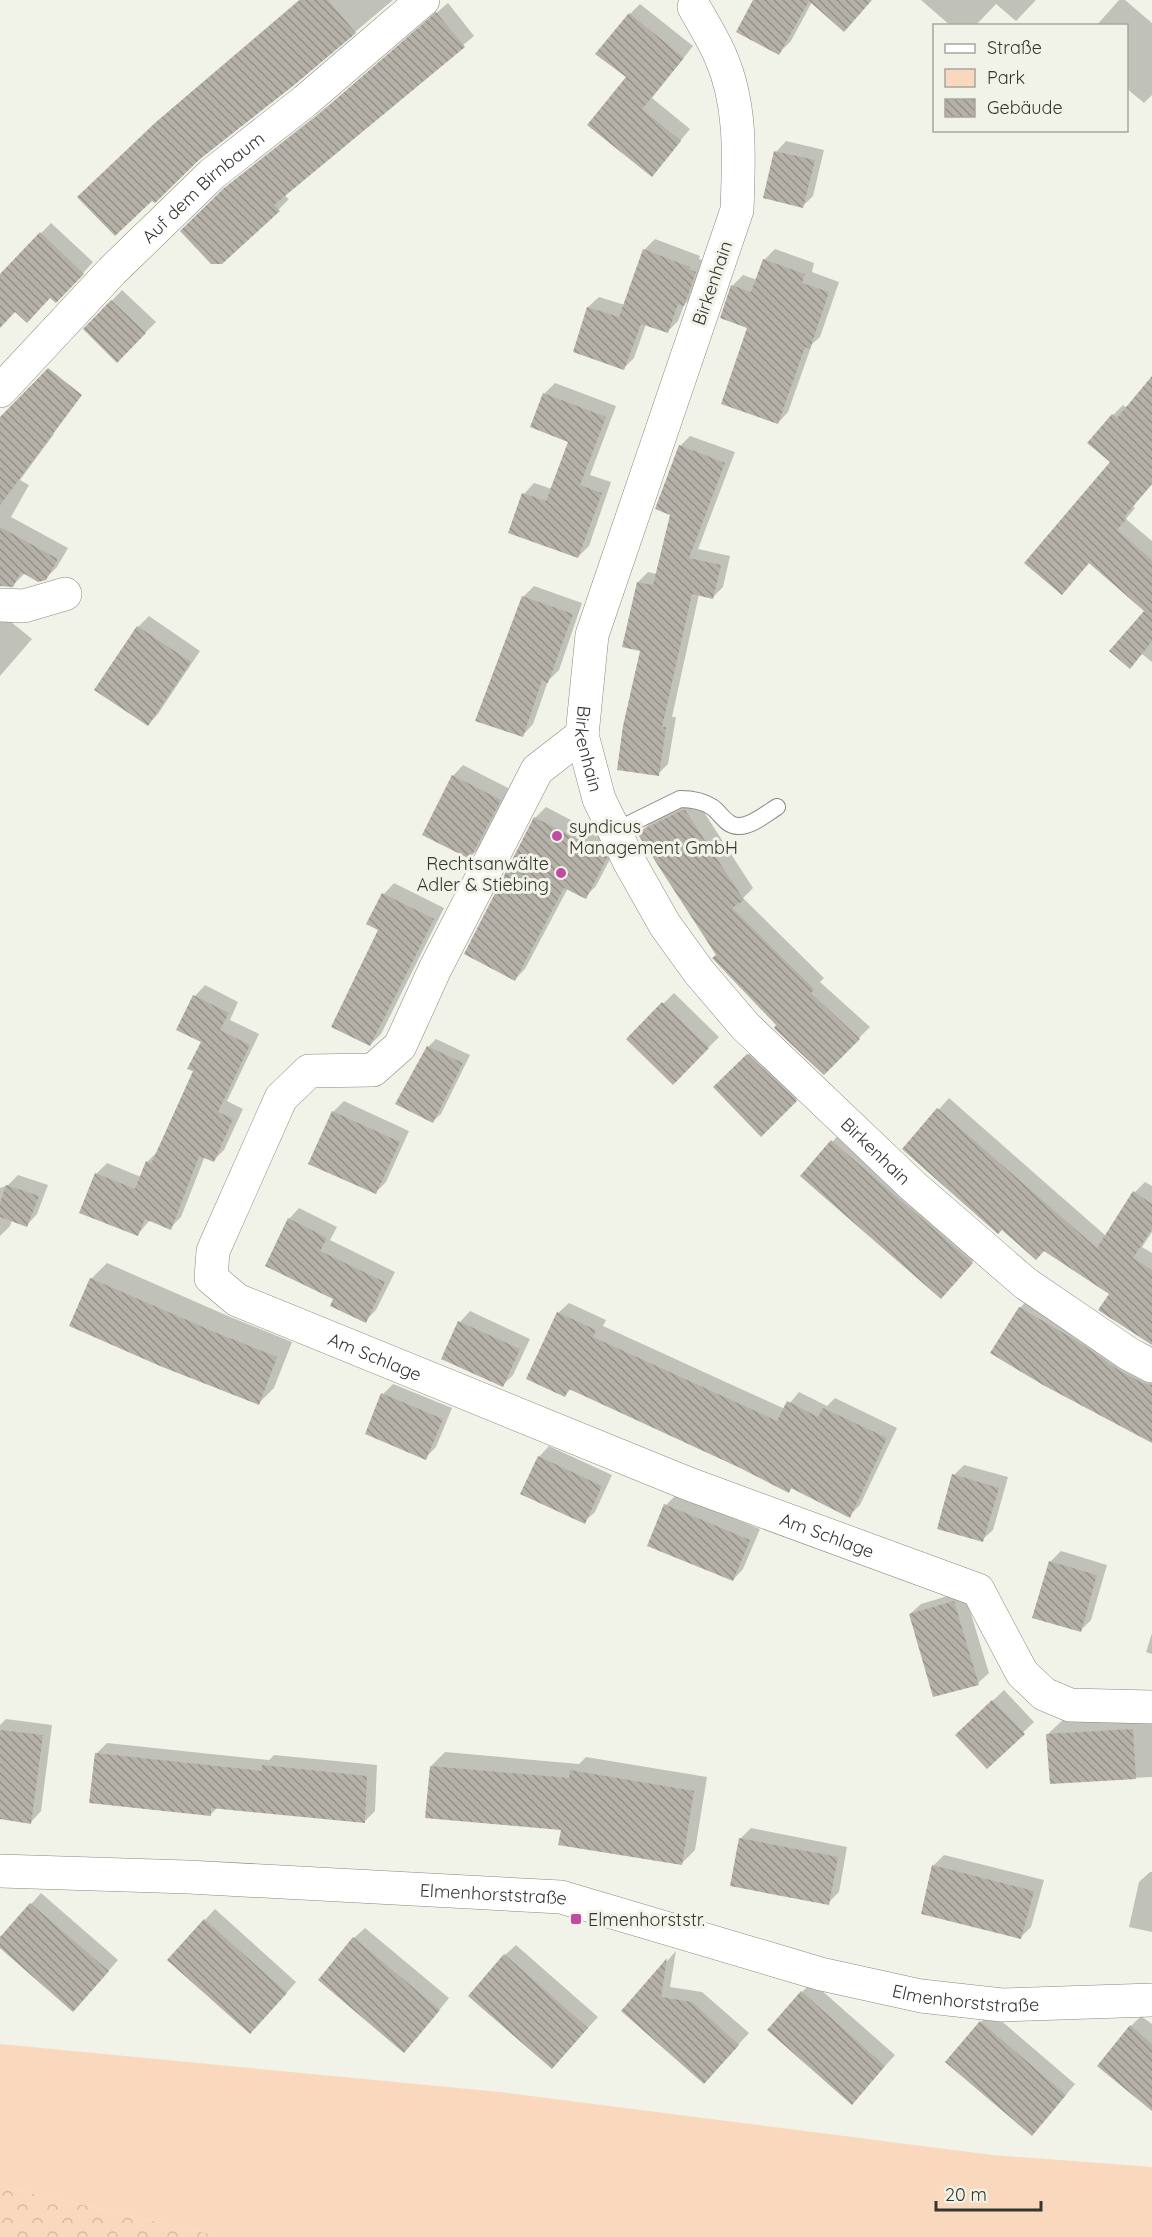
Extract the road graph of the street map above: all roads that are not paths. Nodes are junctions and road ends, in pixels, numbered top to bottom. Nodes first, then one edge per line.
1 (423, 0) edge
2 (689, 2) edge
3 (0, 391) edge
4 (65, 594) dead end
5 (0, 605) edge
6 (582, 735) junction
7 (777, 807) dead end
8 (615, 831) junction
9 (1152, 1366) edge
10 (1152, 1707) edge
11 (0, 1871) edge
12 (1152, 2000) edge

1 - 3 street, Auf dem Birnbaum
2 - 6 street, Birkenhain
4 - 5 street
6 - 8 street, Birkenhain
6 - 10 street, Am Schlage
7 - 8 lane
8 - 9 street, Birkenhain
11 - 12 street, Elmenhorststraße

